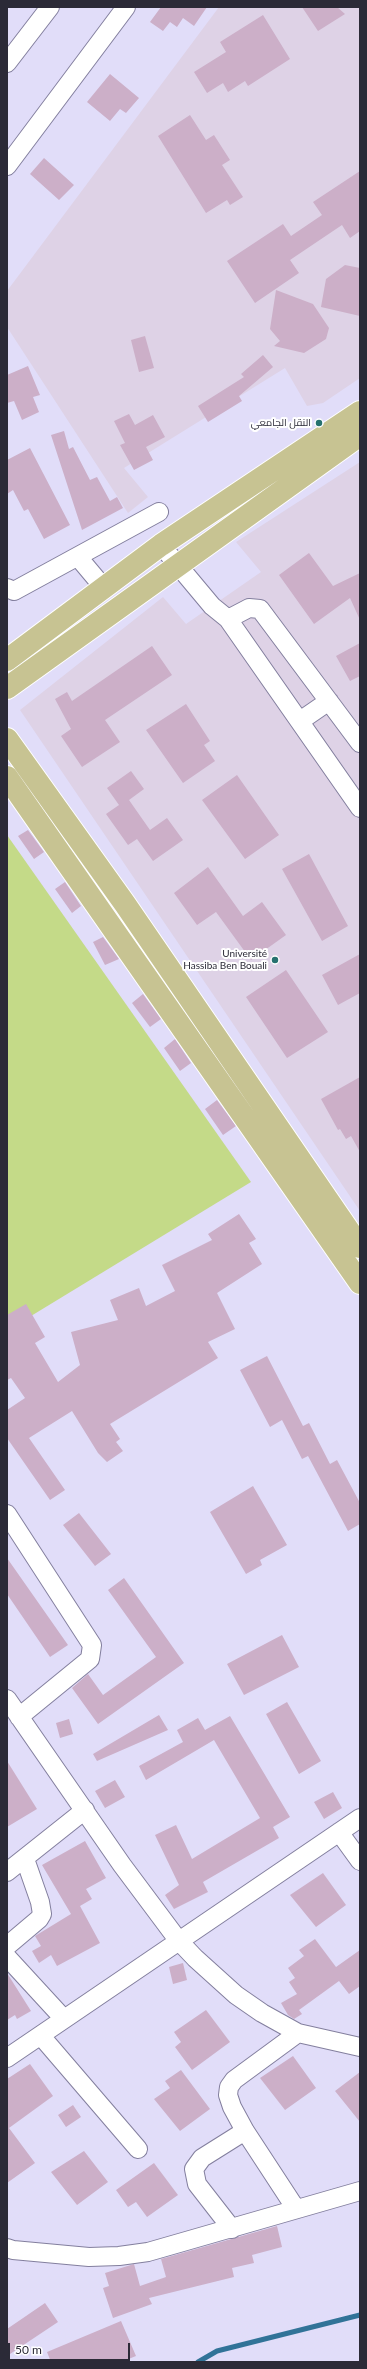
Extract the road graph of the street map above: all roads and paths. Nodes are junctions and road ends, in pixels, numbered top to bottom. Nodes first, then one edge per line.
1 (50, 7) edge
2 (126, 7) edge
3 (7, 63) edge
4 (7, 166) edge
5 (360, 412) edge
6 (360, 435) edge
7 (159, 512) dead end
8 (161, 545) junction
9 (78, 557) junction
10 (179, 566) junction
11 (7, 588) edge
12 (104, 588) junction
13 (228, 619) junction
14 (7, 660) edge
15 (7, 688) edge
16 (329, 701) junction
17 (300, 721) junction
18 (7, 739) edge
19 (360, 743) edge
20 (7, 777) edge
21 (360, 808) edge
22 (360, 1246) edge
23 (360, 1283) edge
24 (7, 1514) edge
25 (7, 1699) edge
26 (19, 1716) junction
27 (84, 1810) junction
28 (360, 1818) edge
29 (339, 1832) junction
30 (25, 1859) junction
31 (360, 1862) edge
32 (7, 1872) edge
33 (178, 1940) junction
34 (7, 1946) edge
35 (7, 1957) edge
36 (64, 2019) junction
37 (298, 2034) junction
38 (41, 2036) junction
39 (360, 2047) edge
40 (7, 2058) edge
41 (245, 2131) junction
42 (138, 2149) dead end
43 (360, 2191) edge
44 (296, 2209) junction
45 (232, 2228) junction
46 (9, 2250) edge

1 - 3 street
2 - 4 street
5 - 8 main road
6 - 10 main road
7 - 9 street
8 - 10 street
8 - 12 main road
9 - 11 street
9 - 12 street
10 - 13 street
10 - 15 main road
12 - 14 main road
13 - 16 street
13 - 17 street
16 - 17 street
16 - 19 street
17 - 21 street
18 - 22 main road
20 - 23 main road
24 - 26 street
25 - 26 street
26 - 27 street
27 - 30 street
27 - 33 street
28 - 29 street
29 - 31 street
29 - 33 street
30 - 32 street
30 - 34 street
33 - 36 street
33 - 37 street
35 - 36 street
36 - 38 street
37 - 39 street
37 - 41 street
38 - 40 street
38 - 42 street
41 - 44 street
41 - 45 street
43 - 44 street
44 - 45 street
45 - 46 street

